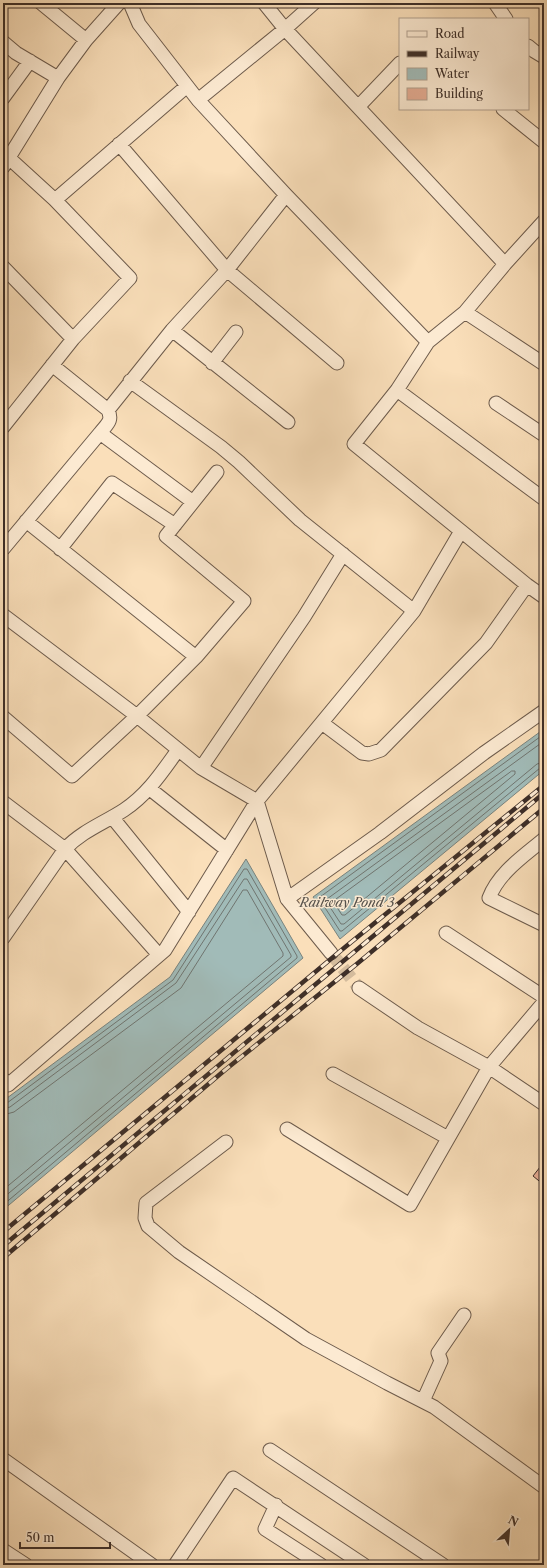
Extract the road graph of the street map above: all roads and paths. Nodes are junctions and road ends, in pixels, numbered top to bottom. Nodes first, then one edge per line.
1 (41, 3) edge
2 (119, 3) edge
3 (130, 3) edge
4 (264, 3) edge
5 (314, 3) edge
6 (495, 3) edge
7 (505, 18) edge
8 (285, 29) junction
9 (86, 40) junction
10 (3, 42) edge
11 (529, 47) edge
12 (544, 57) edge
13 (30, 61) junction
14 (399, 64) edge
15 (58, 78) junction
16 (187, 86) junction
17 (4, 95) edge
18 (198, 100) junction
19 (358, 107) junction
20 (504, 110) edge
21 (544, 142) edge
22 (119, 144) junction
23 (6, 162) edge
24 (286, 195) junction
25 (55, 200) junction
26 (541, 229) edge
27 (505, 264) junction
28 (4, 270) edge
29 (227, 270) junction
30 (465, 312) junction
31 (172, 330) junction
32 (236, 332) dead end
33 (73, 339) junction
34 (428, 342) junction
35 (212, 363) junction
36 (336, 363) dead end
37 (544, 364) edge
38 (52, 365) junction
39 (130, 381) junction
40 (397, 390) junction
41 (496, 403) dead end
42 (108, 410) junction
43 (288, 422) dead end
44 (3, 427) edge
45 (100, 433) junction
46 (544, 435) edge
47 (217, 472) dead end
48 (544, 499) edge
49 (193, 502) junction
50 (26, 521) junction
51 (175, 525) junction
52 (461, 531) junction
53 (3, 549) edge
54 (60, 549) junction
55 (343, 554) junction
56 (527, 585) junction
57 (544, 597) edge
58 (414, 611) junction
59 (3, 615) edge
60 (196, 657) junction
61 (544, 711) edge
62 (137, 716) junction
63 (3, 717) edge
64 (322, 723) junction
65 (178, 750) junction
66 (201, 768) junction
67 (150, 789) junction
68 (257, 801) junction
69 (3, 802) edge
70 (112, 817) junction
71 (544, 839) edge
72 (65, 849) junction
73 (227, 850) junction
74 (287, 899) junction
75 (189, 912) junction
76 (544, 925) edge
77 (446, 933) dead end
78 (3, 938) edge
79 (331, 953) tunnel mouth
80 (159, 955) junction
81 (360, 988) tunnel mouth
82 (544, 997) edge
83 (544, 1002) edge
84 (489, 1067) junction
85 (333, 1074) dead end
86 (3, 1079) edge
87 (544, 1104) edge
88 (287, 1129) dead end
89 (448, 1138) junction
90 (226, 1142) dead end
91 (464, 1315) dead end
92 (423, 1401) junction
93 (270, 1450) dead end
94 (3, 1459) edge
95 (544, 1487) edge
96 (276, 1505) junction
97 (3, 1550) edge
98 (26, 1565) edge
99 (152, 1565) edge
100 (175, 1565) edge
101 (321, 1565) edge
102 (364, 1565) edge
103 (443, 1565) edge

1 - 9 street
2 - 9 street
3 - 16 street
4 - 8 street
5 - 8 street
6 - 7 street
8 - 18 street
8 - 19 street
9 - 15 street
10 - 13 street
11 - 12 street
13 - 15 street
13 - 17 street
14 - 19 street
15 - 23 street
16 - 18 street
16 - 22 street
18 - 24 street
19 - 27 street
20 - 21 street
22 - 25 street
22 - 29 street
23 - 25 street
24 - 29 street
24 - 34 street
25 - 33 street
26 - 27 street
27 - 30 street
28 - 33 street
29 - 31 street
29 - 36 street
30 - 34 street
30 - 37 street
31 - 35 street
31 - 39 street
32 - 35 street
33 - 38 street
34 - 40 street
35 - 43 street
38 - 42 street
38 - 44 street
39 - 42 street
39 - 55 street
40 - 48 street
40 - 52 street
41 - 46 street
42 - 45 street
45 - 49 street
45 - 50 street
47 - 49 street
49 - 51 street
50 - 53 street
50 - 54 street
51 - 54 street
51 - 60 street
52 - 56 street
52 - 58 street
54 - 60 street
55 - 58 street
55 - 66 street
56 - 57 street
56 - 64 street
58 - 64 street
59 - 62 street
60 - 62 street
61 - 74 street
62 - 63 street
62 - 65 street
64 - 68 street
65 - 66 street
65 - 67 street
66 - 68 street
67 - 70 street
67 - 73 street
68 - 73 street
68 - 74 street
69 - 72 street
70 - 72 street
70 - 75 street
71 - 76 street
72 - 78 street
72 - 80 street
73 - 75 street
74 - 79 street
75 - 80 street
77 - 82 street
80 - 86 street
81 - 84 street
83 - 84 street
84 - 87 street
84 - 89 street
85 - 89 street
88 - 89 street
90 - 92 street
91 - 92 street
92 - 95 street
93 - 103 street
94 - 99 street
96 - 100 street
96 - 101 street
96 - 102 street
97 - 98 street

